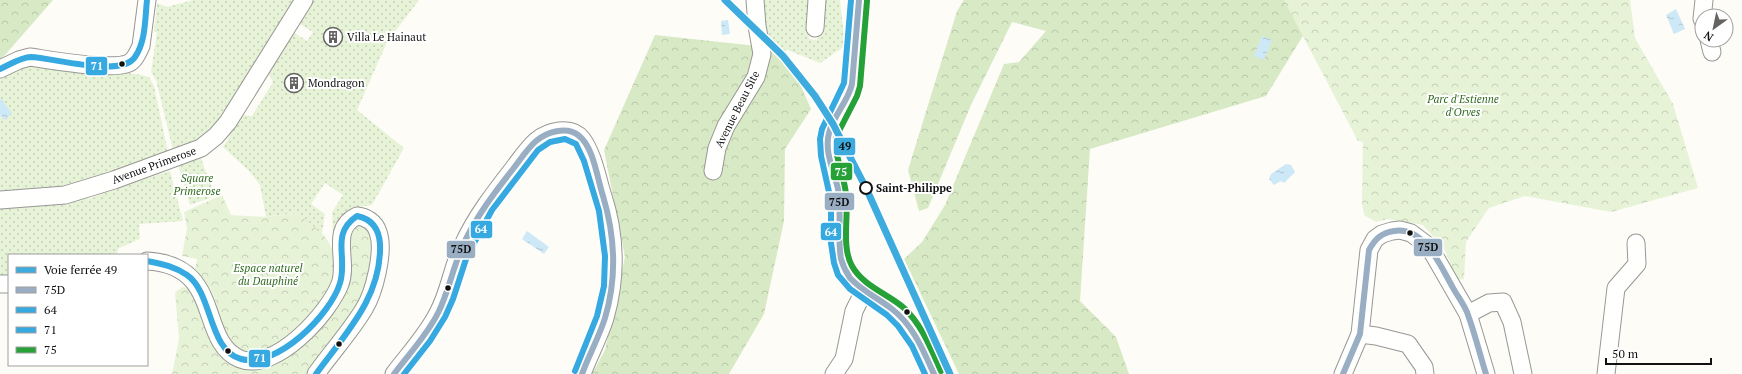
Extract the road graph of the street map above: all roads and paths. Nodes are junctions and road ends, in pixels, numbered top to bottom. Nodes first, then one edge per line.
1 (148, 0) edge
2 (304, 0) edge
3 (755, 0) edge
4 (817, 0) edge
5 (859, 0) edge
6 (815, 28) dead end
7 (0, 69) edge
8 (713, 171) dead end
9 (0, 200) edge
10 (1636, 243) dead end
11 (148, 261) edge
12 (865, 289) junction
13 (1468, 314) junction
14 (1360, 334) junction
15 (316, 374) edge
16 (394, 374) edge
17 (582, 374) edge
18 (834, 374) edge
19 (934, 374) edge
20 (1343, 374) edge
21 (1425, 374) edge
22 (1486, 374) edge
23 (1523, 374) edge
24 (1606, 374) edge

1 - 7 street
2 - 9 street, Avenue Primerose
3 - 8 street, Avenue Beau Site
4 - 6 street
5 - 12 street
10 - 24 street
11 - 15 street
12 - 18 street
12 - 19 street
13 - 14 street
13 - 22 street
13 - 23 street
14 - 20 street
14 - 21 street
16 - 17 street

